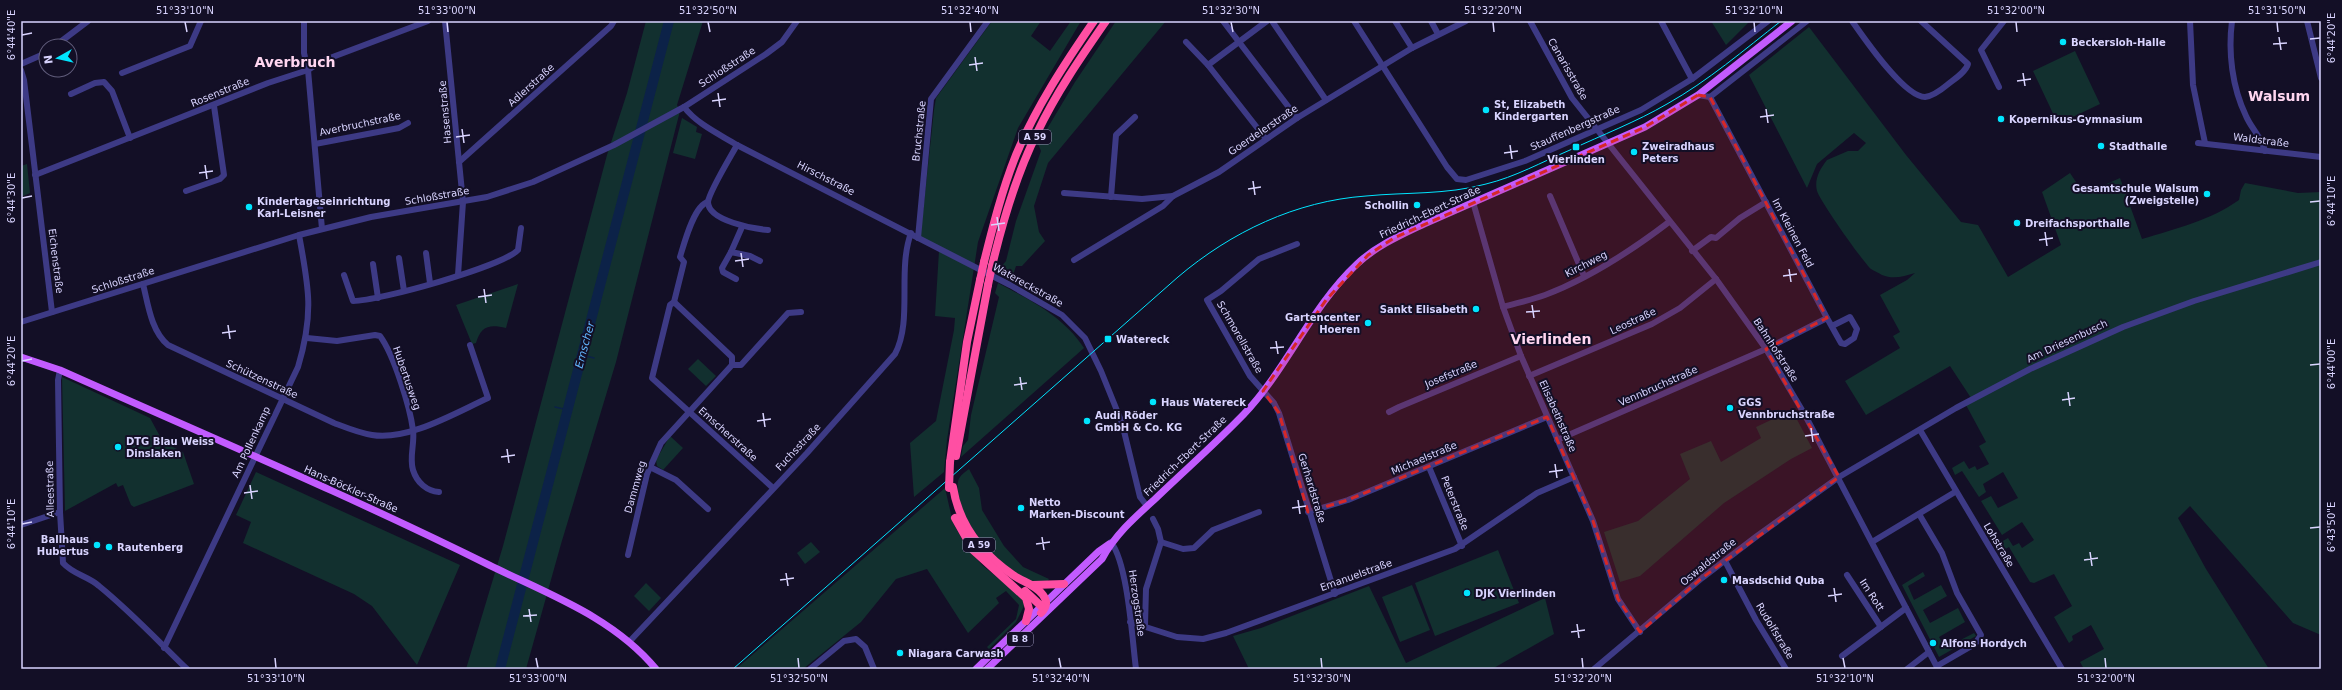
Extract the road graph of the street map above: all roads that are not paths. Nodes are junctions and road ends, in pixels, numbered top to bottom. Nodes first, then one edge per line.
1 (88, 21) edge
2 (201, 21) edge
3 (304, 21) edge
4 (428, 21) edge
5 (445, 21) edge
6 (797, 21) edge
7 (988, 21) edge
8 (1094, 21) edge
9 (1106, 21) edge
10 (1223, 21) edge
11 (1267, 21) edge
12 (1272, 21) edge
13 (1354, 21) edge
14 (1395, 21) edge
15 (1431, 21) edge
16 (1466, 21) edge
17 (1530, 21) edge
18 (1661, 21) edge
19 (1768, 21) edge
20 (1792, 21) edge
21 (1808, 21) edge
22 (1852, 21) edge
23 (1921, 21) edge
24 (2004, 21) edge
25 (2190, 21) edge
26 (2232, 21) edge
27 (2307, 21) edge
28 (614, 22) edge
29 (1438, 34) junction
30 (66, 38) edge
31 (1186, 42) dead end
32 (1239, 42) junction
33 (1412, 48) junction
34 (38, 56) edge
35 (21, 64) edge
36 (1208, 65) junction
37 (1384, 66) junction
38 (21, 70) edge
39 (308, 70) junction
40 (122, 73) dead end
41 (2321, 78) edge
42 (1692, 79) junction
43 (1999, 87) dead end
44 (71, 94) dead end
45 (1698, 95) junction
46 (1710, 97) junction
47 (1326, 100) junction
48 (214, 106) junction
49 (684, 107) junction
50 (1135, 117) dead end
51 (1297, 118) junction
52 (408, 124) dead end
53 (1596, 129) junction
54 (130, 138) junction
55 (1266, 139) junction
56 (1608, 143) junction
57 (315, 144) junction
58 (737, 145) junction
59 (2265, 151) junction
60 (2321, 157) edge
61 (459, 162) junction
62 (35, 175) junction
63 (186, 191) dead end
64 (1064, 193) dead end
65 (1173, 196) junction
66 (1550, 196) dead end
67 (1111, 197) junction
68 (463, 202) junction
69 (708, 202) junction
70 (1473, 202) junction
71 (1766, 202) junction
72 (1669, 222) junction
73 (742, 227) junction
74 (520, 228) dead end
75 (322, 229) junction
76 (768, 230) dead end
77 (911, 234) junction
78 (299, 235) junction
79 (918, 238) junction
80 (1297, 244) dead end
81 (1692, 251) junction
82 (731, 252) junction
83 (426, 253) dead end
84 (400, 258) dead end
85 (1074, 260) dead end
86 (760, 261) dead end
87 (964, 262) joint
88 (2321, 262) edge
89 (373, 264) dead end
90 (344, 275) dead end
91 (458, 275) junction
92 (1584, 276) junction
93 (736, 279) dead end
94 (1716, 279) junction
95 (430, 283) junction
96 (142, 284) junction
97 (404, 291) junction
98 (378, 298) junction
99 (674, 302) junction
100 (1503, 307) junction
101 (52, 312) junction
102 (801, 312) dead end
103 (1827, 318) junction
104 (21, 322) edge
105 (1832, 326) junction
106 (307, 338) junction
107 (470, 345) dead end
108 (1766, 349) junction
109 (1521, 356) junction
110 (21, 357) edge
111 (732, 365) junction
112 (60, 370) junction
113 (1529, 376) junction
114 (1263, 391) junction
115 (282, 399) junction
116 (688, 411) junction
117 (1390, 412) dead end
118 (1547, 417) junction
119 (413, 430) junction
120 (1920, 430) junction
121 (1557, 440) junction
122 (255, 456) junction
123 (952, 463) junction
124 (650, 467) junction
125 (1429, 467) junction
126 (1574, 477) junction
127 (1839, 478) junction
128 (951, 487) junction
129 (773, 488) junction
130 (439, 492) dead end
131 (1956, 492) junction
132 (1147, 506) junction
133 (708, 509) dead end
134 (60, 512) junction
135 (1259, 512) dead end
136 (1308, 512) junction
137 (1919, 514) junction
138 (1152, 519) dead end
139 (21, 525) edge
140 (962, 532) junction
141 (1111, 542) junction
142 (1161, 542) junction
143 (1872, 542) junction
144 (1462, 546) junction
145 (628, 555) dead end
146 (1725, 561) junction
147 (1847, 575) dead end
148 (1030, 584) junction
149 (1064, 584) junction
150 (1335, 594) junction
151 (1045, 607) junction
152 (1906, 608) junction
153 (1026, 621) junction
154 (1130, 622) junction
155 (1145, 626) junction
156 (1881, 627) junction
157 (1640, 632) junction
158 (630, 641) junction
159 (164, 648) junction
160 (1929, 652) junction
161 (1842, 656) dead end
162 (1938, 667) edge
163 (187, 669) edge
164 (656, 669) edge
165 (810, 669) edge
166 (874, 669) edge
167 (976, 669) edge
168 (983, 669) edge
169 (987, 669) edge
170 (1136, 669) edge
171 (1594, 669) edge
172 (1786, 669) edge
173 (1907, 669) edge
174 (2062, 669) edge

1 - 30 street
2 - 40 street
3 - 39 street, Averbruchstraße
4 - 39 street, Rosenstraße
5 - 61 street, Hasenstraße
6 - 49 street, Schloßstraße
7 - 79 street, Bruchstraße
8 - 123 highway, A 59, bridge
9 - 123 highway, A 59, bridge
10 - 32 street
11 - 32 street
12 - 47 street
13 - 37 street, Stauffenbergstraße
14 - 33 street
15 - 29 street
16 - 29 street, Goerdelerstraße
17 - 53 street, Canarisstraße
18 - 42 street
19 - 42 street, Stauffenbergstraße
20 - 45 main road, Friedrich-Ebert-Straße
21 - 46 street
22 - 23 street
24 - 43 street
25 - 59 street, Waldstraße
26 - 59 street
27 - 41 street
28 - 61 street, Adlerstraße
29 - 33 street, Goerdelerstraße
31 - 36 street
32 - 36 street
32 - 51 street
33 - 37 street, Goerdelerstraße
34 - 35 street
36 - 55 street
37 - 47 street, Goerdelerstraße
37 - 53 street, Stauffenbergstraße
38 - 62 street, Eichenstraße
39 - 48 street, Rosenstraße
39 - 57 street, Averbruchstraße
42 - 53 street, Stauffenbergstraße
44 - 54 street
45 - 46 street
45 - 56 main road, Friedrich-Ebert-Straße
46 - 71 street, Im Kleinen Feld
47 - 51 street, Goerdelerstraße
48 - 54 street, Rosenstraße
48 - 63 street
49 - 58 street, Hirschstraße
49 - 68 street, Schloßstraße
50 - 67 street
51 - 55 street, Goerdelerstraße
52 - 57 street, Averbruchstraße
53 - 56 street, Canarisstraße
54 - 62 street, Rosenstraße
55 - 65 street, Goerdelerstraße
56 - 70 main road, Friedrich-Ebert-Straße
56 - 72 street, Bahnhofstraße
57 - 75 street, Averbruchstraße
58 - 69 street
58 - 77 street, Hirschstraße
59 - 60 street, Waldstraße
61 - 68 street, Hasenstraße
62 - 101 street, Eichenstraße
64 - 67 street
65 - 67 street
65 - 85 street, Goerdelerstraße
66 - 92 street
68 - 75 street, Schloßstraße
68 - 91 street, Hasenstraße
69 - 73 street
69 - 99 street, Emscherstraße
70 - 100 street, Elisabethstraße
70 - 114 main road, Friedrich-Ebert-Straße
71 - 81 street
71 - 103 street, Im Kleinen Feld
72 - 81 street, Bahnhofstraße
72 - 92 street, Kirchweg
73 - 76 street
73 - 82 street
74 - 91 street
75 - 78 street, Schloßstraße
77 - 79 street, Hirschstraße
77 - 129 street, Fuchsstraße
78 - 96 street, Schloßstraße
78 - 106 street, Am Pollenkamp
79 - 87 street, Hirschstraße
80 - 114 street, Schmorellstraße
81 - 94 street, Bahnhofstraße
82 - 86 street
82 - 93 street
83 - 95 street
84 - 97 street
87 - 132 street, Watereckstraße
88 - 120 street, Am Driesenbusch
89 - 98 street
90 - 98 street
91 - 95 street
92 - 100 street, Kirchweg
94 - 108 street, Bahnhofstraße
94 - 113 street, Leostraße
95 - 97 street
96 - 101 street, Schloßstraße
96 - 115 street, Schützenstraße
97 - 98 street
99 - 111 street
99 - 116 street, Emscherstraße
100 - 109 street, Elisabethstraße
101 - 104 street, Schloßstraße
102 - 111 street, Emscherstraße
103 - 105 street, Im Kleinen Feld
103 - 108 street
105 - 105 street, Im Kleinen Feld
106 - 115 street, Am Pollenkamp
106 - 119 street, Hubertusweg
107 - 119 street, Schützenstraße
108 - 121 street, Vennbruchstraße
108 - 127 street, Bahnhofstraße
109 - 113 street, Elisabethstraße
109 - 117 street, Josefstraße
110 - 112 main road, Hans-Böckler-Straße
111 - 116 street, Emscherstraße
112 - 122 main road, Hans-Böckler-Straße
112 - 134 street, Alleestraße
113 - 118 street, Elisabethstraße
114 - 132 main road, Friedrich-Ebert-Straße
114 - 136 street, Gerhardstraße
115 - 119 street, Schützenstraße
115 - 122 street, Am Pollenkamp
116 - 124 street, Dammweg
116 - 129 street, Emscherstraße
118 - 121 street, Elisabethstraße
118 - 125 street, Michaelstraße
119 - 130 street
120 - 127 street, Am Driesenbusch
120 - 131 street, Lohstraße
121 - 126 street, Elisabethstraße
122 - 158 main road, Hans-Böckler-Straße
122 - 159 street, Am Pollenkamp
123 - 128 highway, A 59
124 - 133 street
124 - 145 street, Dammweg
125 - 136 street, Michaelstraße
125 - 144 street, Peterstraße
126 - 144 street, Emanuelstraße
126 - 157 street, Elisabethstraße
127 - 143 street, Bahnhofstraße
127 - 146 street, Oswaldstraße
128 - 140 highway, A 59
128 - 148 highway, A 59
129 - 158 street, Fuchsstraße
131 - 137 street
131 - 174 street, Lohstraße
132 - 141 main road, Friedrich-Ebert-Straße
134 - 139 street
134 - 159 street, Alleestraße
135 - 142 street
136 - 150 street, Gerhardstraße
137 - 143 street
137 - 162 street
138 - 142 street
140 - 151 highway
140 - 153 highway
141 - 149 main road, Friedrich-Ebert-Straße
141 - 151 main road, Friedrich-Ebert-Straße
141 - 154 street, Herzogstraße
142 - 155 street
143 - 152 street, Bahnhofstraße
144 - 150 street, Emanuelstraße
146 - 157 street, Oswaldstraße
146 - 172 street, Rudolfstraße
147 - 156 street, Im Rott
148 - 149 highway
148 - 151 highway
149 - 151 main road, Friedrich-Ebert-Straße
150 - 155 street, Emanuelstraße
151 - 153 main road, Friedrich-Ebert-Straße / B 8
151 - 168 main road, Friedrich-Ebert-Straße / B 8
151 - 169 main road, Friedrich-Ebert-Straße / B 8
152 - 156 street
152 - 160 street, Bahnhofstraße
153 - 167 main road, Friedrich-Ebert-Straße / B 8
154 - 155 street, Emanuelstraße
154 - 170 street, Herzogstraße
156 - 161 street
157 - 171 street, Oswaldstraße
158 - 164 main road, Hans-Böckler-Straße
159 - 163 street, Alleestraße
160 - 162 street, Bahnhofstraße
160 - 173 street
165 - 166 street

